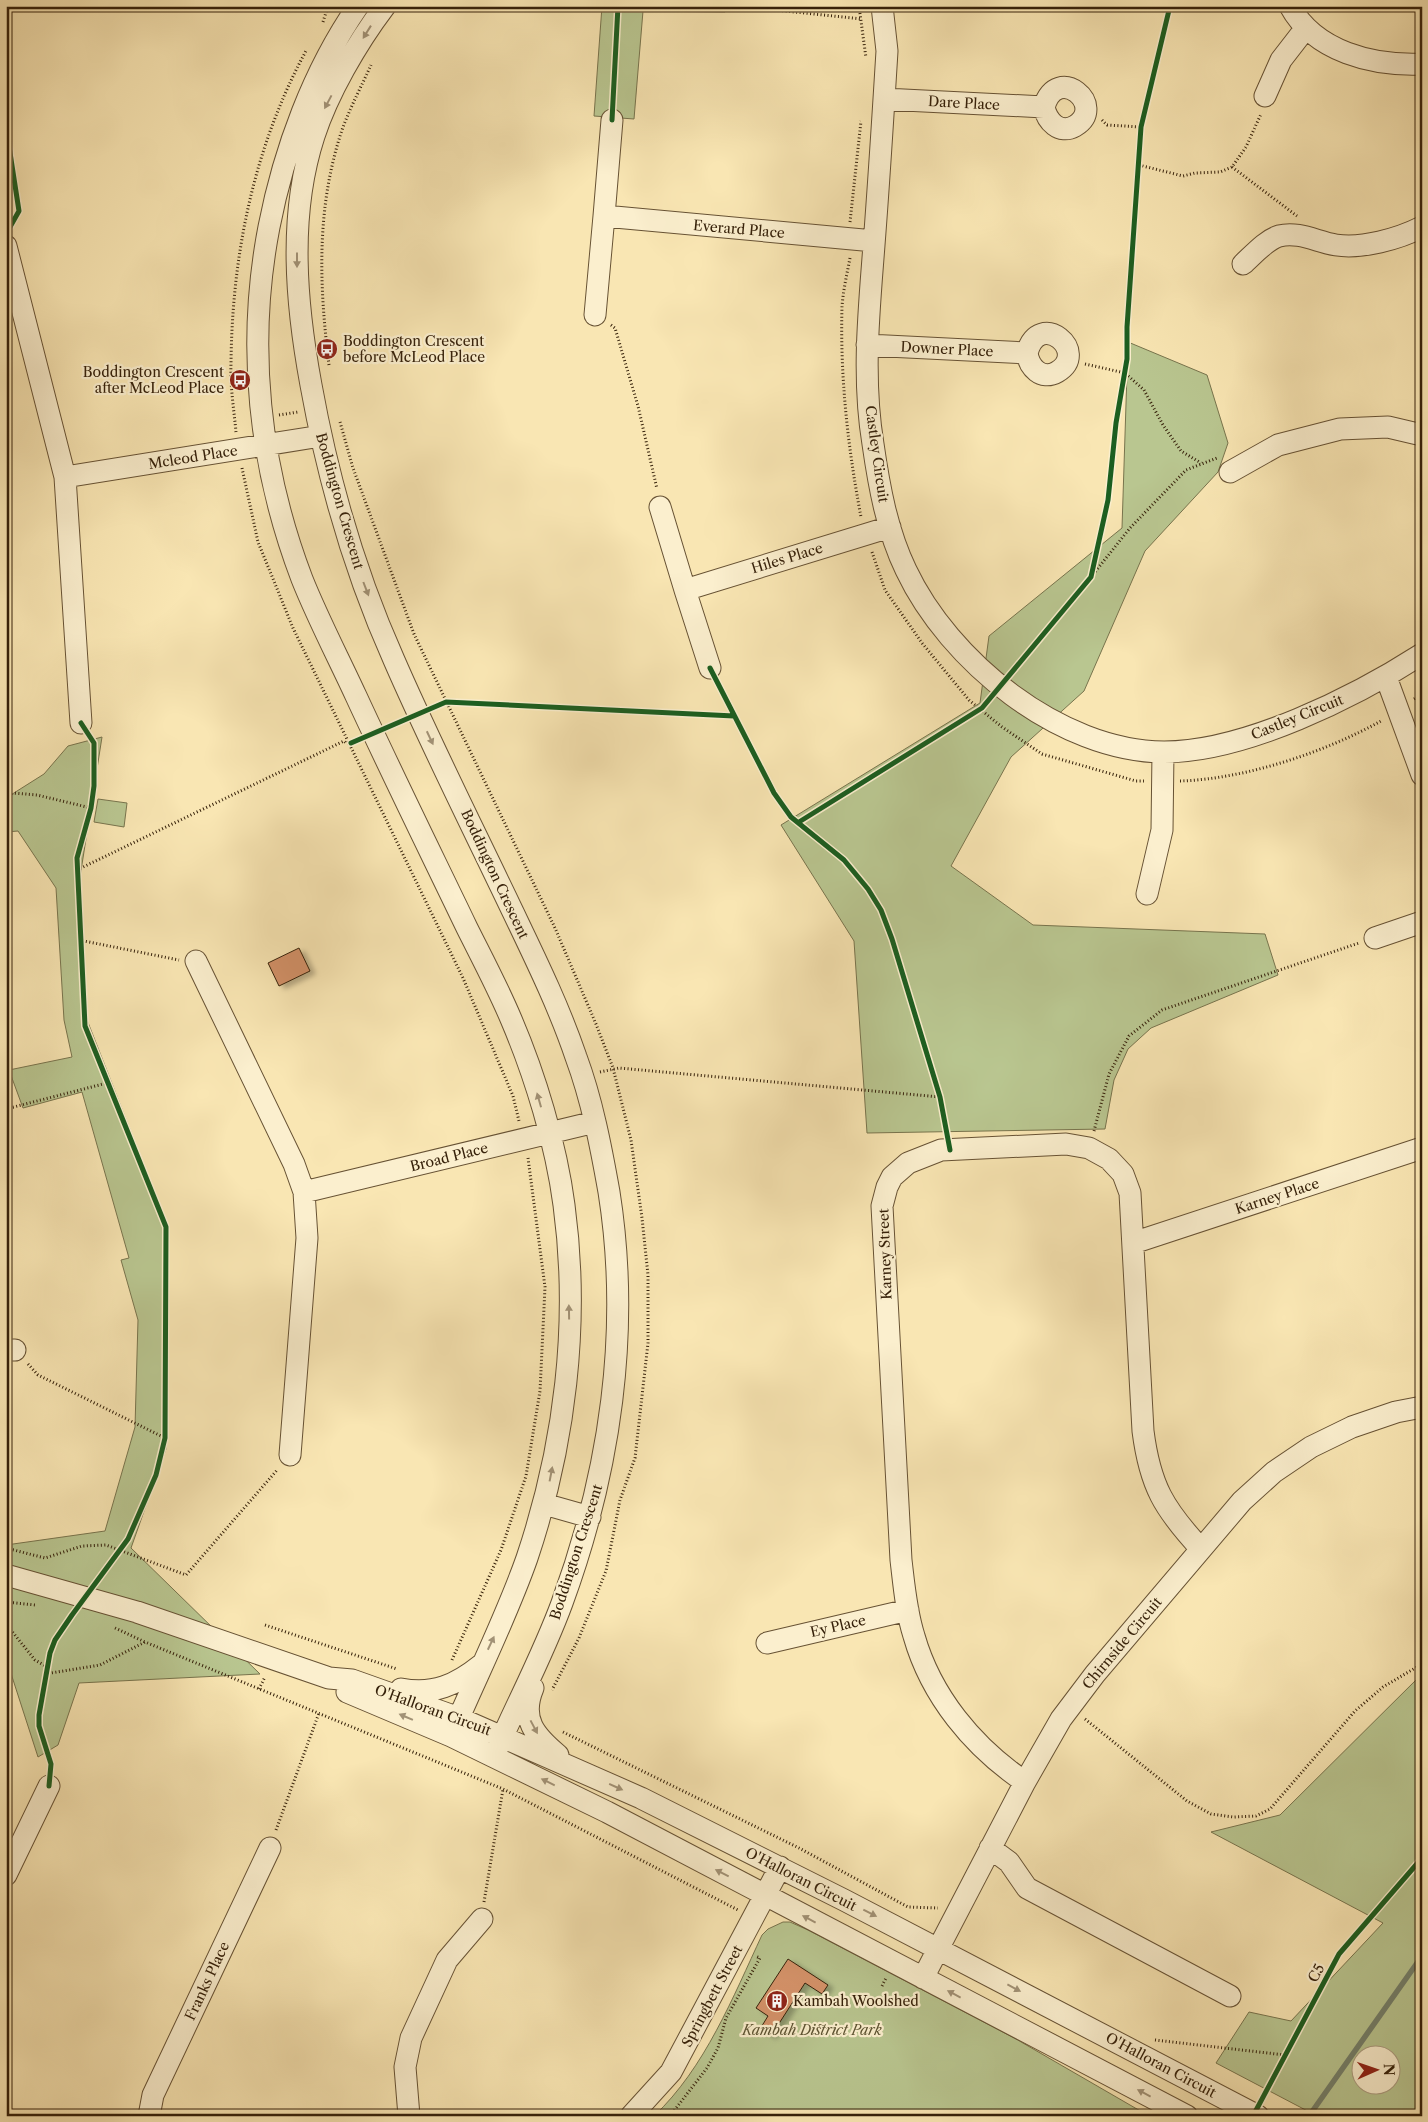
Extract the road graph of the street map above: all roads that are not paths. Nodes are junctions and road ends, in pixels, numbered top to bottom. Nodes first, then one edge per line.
1 (358, 6) edge
2 (385, 6) edge
3 (882, 6) edge
4 (1290, 6) edge
5 (1305, 28) junction
6 (1422, 64) edge
7 (1265, 96) road end
8 (884, 99) junction
9 (1044, 107) junction
10 (612, 120) dead end
11 (604, 216) junction
12 (1422, 227) edge
13 (874, 242) junction
14 (6, 246) edge
15 (1243, 264) dead end
16 (595, 315) road end
17 (866, 345) junction
18 (1027, 353) junction
19 (1422, 435) edge
20 (321, 436) junction
21 (265, 445) junction
22 (1230, 472) road end
23 (65, 477) junction
24 (660, 507) road end
25 (890, 526) junction
26 (685, 590) junction
27 (1422, 654) edge
28 (710, 668) dead end
29 (1386, 677) junction
30 (81, 723) dead end
31 (1163, 752) junction
32 (1422, 775) edge
33 (1147, 894) dead end
34 (1422, 922) edge
35 (1374, 938) road end
36 (196, 961) road end
37 (595, 1122) junction
38 (548, 1133) junction
39 (1422, 1148) edge
40 (304, 1192) junction
41 (1133, 1244) junction
42 (1422, 1407) edge
43 (290, 1455) road end
44 (544, 1504) junction
45 (590, 1517) junction
46 (1201, 1549) junction
47 (6, 1575) edge
48 (908, 1610) junction
49 (767, 1642) dead end
50 (542, 1648) junction
51 (481, 1665) junction
52 (329, 1678) junction
53 (352, 1680) junction
54 (455, 1727) junction
55 (502, 1736) junction
56 (494, 1756) junction
57 (572, 1766) junction
58 (1025, 1782) junction
59 (49, 1786) dead end
60 (270, 1848) road end
61 (990, 1848) junction
62 (780, 1867) junction
63 (6, 1875) edge
64 (765, 1896) junction
65 (482, 1920) road end
66 (938, 1948) junction
67 (923, 1978) junction
68 (1230, 1996) dead end
69 (149, 2116) edge
70 (409, 2116) edge
71 (631, 2116) edge
72 (1188, 2116) edge
73 (1258, 2116) edge

1 - 21 street
2 -> 20 street, Boddington Crescent
3 - 8 street, Castley Circuit
4 - 5 street
5 - 6 street
5 - 7 street
8 - 9 street, Dare Place
8 - 13 street, Castley Circuit
9 - 9 street
10 - 11 street
11 - 13 street, Everard Place
11 - 16 street
12 - 15 street
13 - 17 street, Castley Circuit
14 - 23 street
17 - 18 street, Downer Place
17 - 25 street, Castley Circuit
18 - 18 street
19 - 22 street
20 - 21 street, Mcleod Place
20 -> 37 street, Boddington Crescent
21 - 23 street, Mcleod Place
38 -> 21 street
23 - 30 street
24 - 26 street
25 - 26 street, Hiles Place
25 - 31 street, Castley Circuit
26 - 28 street
27 - 29 street, Castley Circuit
29 - 31 street, Castley Circuit
29 - 32 street
31 - 33 street
34 - 35 street
36 - 40 street
37 - 38 street, Broad Place
37 - 45 street, Boddington Crescent
38 - 40 street, Broad Place
44 -> 38 street
39 - 41 street, Karney Place
40 - 43 street
41 - 46 street, Karney Street
41 - 48 street, Karney Street
42 - 46 street, Chirnside Circuit
44 - 45 street
51 -> 44 street
45 - 50 street, Boddington Crescent
46 - 58 street, Chirnside Circuit
47 - 52 street, O'Halloran Circuit
48 - 49 street, Ey Place
48 - 58 street, Karney Street
50 - 55 street, Boddington Crescent
50 -> 57 street
51 - 53 street
51 - 54 street
52 - 53 street, O'Halloran Circuit
54 -> 52 street, O'Halloran Circuit
53 - 54 street, O'Halloran Circuit
54 - 55 street, O'Halloran Circuit
54 - 56 street, O'Halloran Circuit
55 - 56 street, Boddington Crescent
55 - 57 street, O'Halloran Circuit
64 -> 56 street, O'Halloran Circuit
57 -> 62 street, O'Halloran Circuit
58 - 61 street, Chirnside Circuit
59 - 63 street
60 - 69 street, Franks Place
61 - 66 street, Chirnside Circuit
61 - 68 street
62 - 64 street, Springbett Street
62 -> 66 street, O'Halloran Circuit
67 -> 64 street, O'Halloran Circuit
64 - 71 street, Springbett Street
65 - 70 street
66 - 67 street, Chirnside Circuit
66 -> 73 street, O'Halloran Circuit
72 -> 67 street, O'Halloran Circuit

